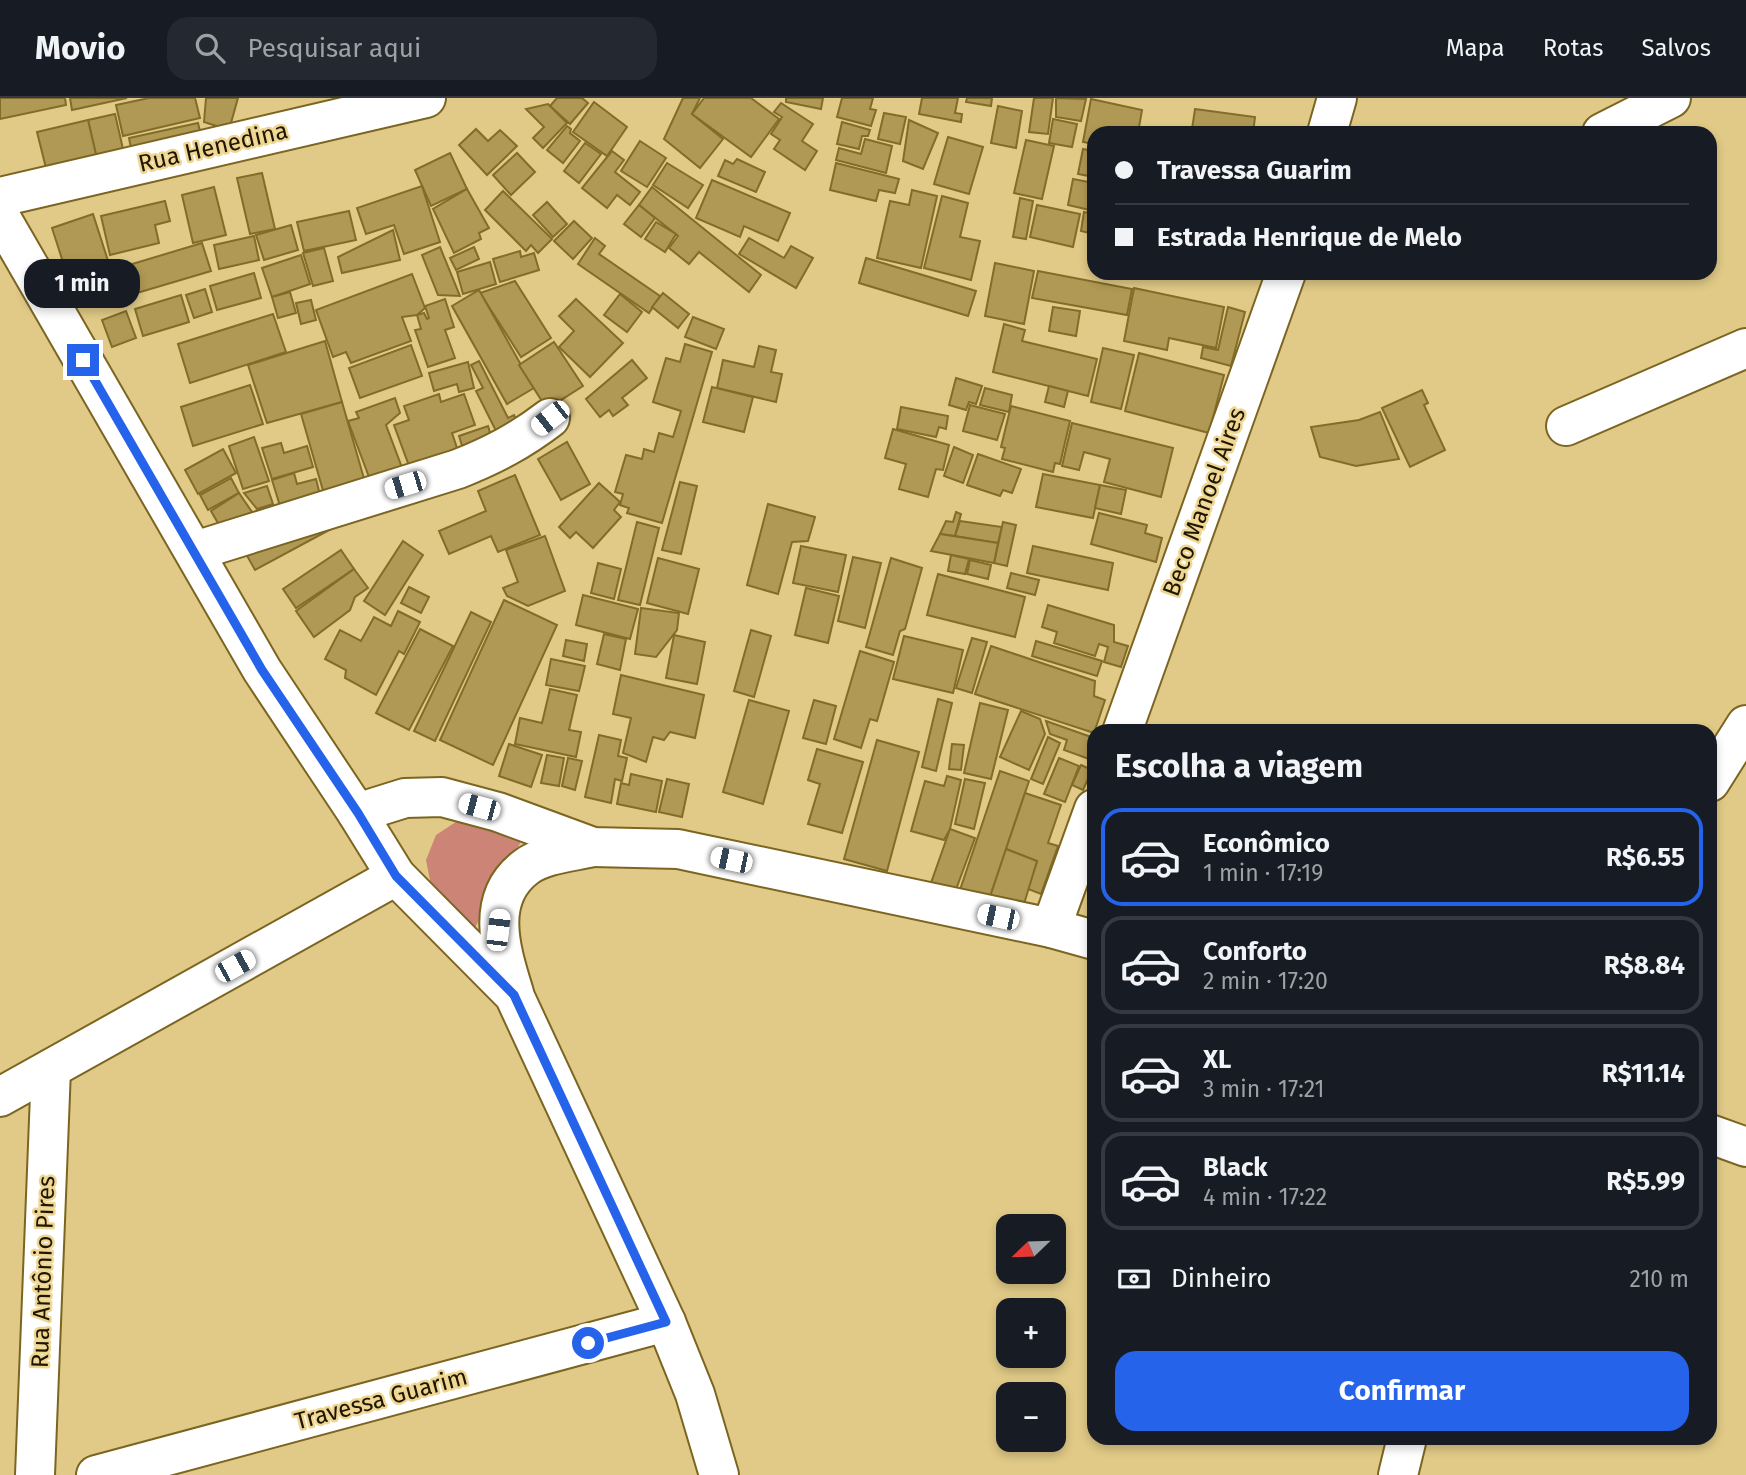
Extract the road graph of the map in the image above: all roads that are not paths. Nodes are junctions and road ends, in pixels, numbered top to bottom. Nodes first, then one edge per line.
1 (426, 98) edge
2 (1337, 98) edge
3 (1671, 98) edge
4 (1328, 126) edge
5 (1616, 126) edge
6 (0, 197) edge
7 (0, 216) edge
8 (1290, 280) edge
9 (1746, 348) edge
10 (550, 418) dead end
11 (1566, 426) dead end
12 (195, 551) junction
13 (1125, 724) edge
14 (1746, 725) edge
15 (1717, 771) edge
16 (358, 813) junction
17 (1087, 828) edge
18 (593, 847) junction
19 (396, 876) junction
20 (1051, 928) junction
21 (1087, 938) edge
22 (514, 995) junction
23 (51, 1069) junction
24 (0, 1097) edge
25 (1717, 1137) edge
26 (1746, 1147) edge
27 (666, 1322) junction
28 (1405, 1445) edge
29 (35, 1475) edge
30 (96, 1475) edge
31 (719, 1475) edge
32 (1398, 1475) edge

1 - 6 street, Rua Henedina
2 - 4 street
3 - 5 street
7 - 12 street
8 - 13 street, Beco Manoel Aires
9 - 11 street
10 - 12 street
12 - 16 street
14 - 15 street
16 - 18 street
16 - 19 street
17 - 20 street
18 - 20 street
18 - 22 street
19 - 22 street
19 - 23 street
20 - 21 street
22 - 27 street
23 - 24 street
23 - 29 street, Rua Antônio Pires
25 - 26 street
27 - 30 street, Travessa Guarim
27 - 31 street
28 - 32 street

